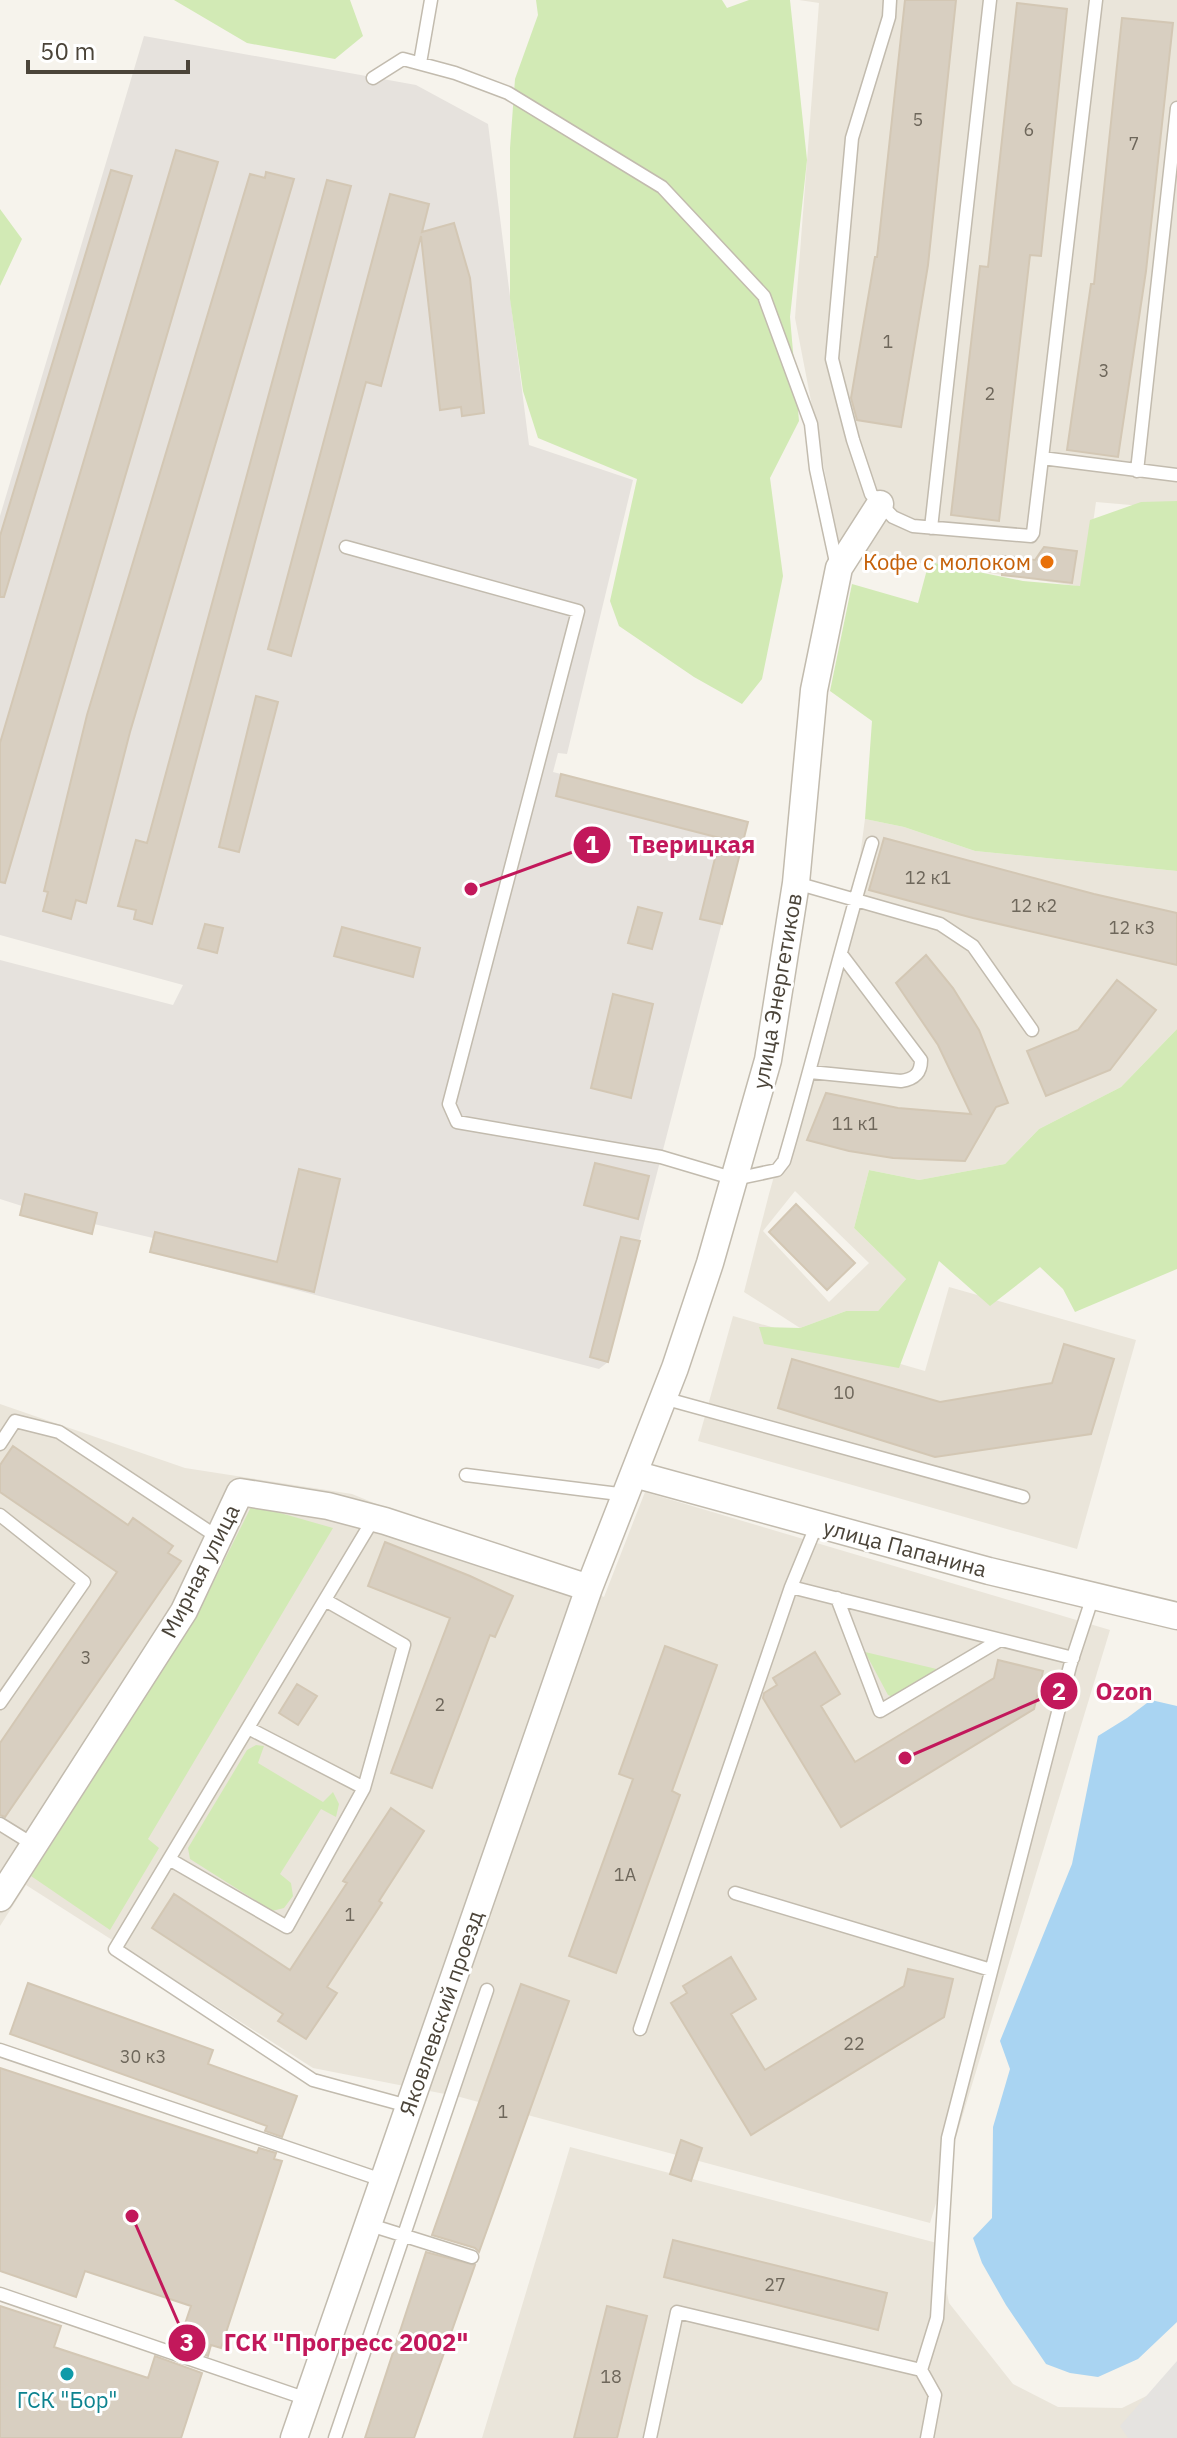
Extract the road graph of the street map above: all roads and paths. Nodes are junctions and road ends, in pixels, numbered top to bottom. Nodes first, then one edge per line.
1 (431, 0) edge
2 (890, 0) edge
3 (990, 0) edge
4 (1096, 0) edge
5 (420, 63) junction
6 (373, 78) dead end
7 (1177, 108) edge
8 (1042, 458) junction
9 (1137, 471) junction
10 (1177, 475) edge
11 (880, 504) junction
12 (931, 528) junction
13 (346, 547) dead end
14 (838, 574) junction
15 (872, 843) dead end
16 (796, 883) junction
17 (855, 900) junction
18 (841, 954) junction
19 (1032, 1030) dead end
20 (810, 1072) junction
21 (735, 1179) junction
22 (663, 1398) junction
23 (0, 1444) edge
24 (466, 1475) dead end
25 (630, 1484) junction
26 (1023, 1497) dead end
27 (0, 1515) edge
28 (374, 1518) junction
29 (817, 1524) junction
30 (219, 1538) junction
31 (791, 1587) junction
32 (589, 1588) junction
33 (1093, 1596) junction
34 (837, 1598) junction
35 (325, 1600) junction
36 (1177, 1616) edge
37 (1000, 1640) junction
38 (1073, 1658) junction
39 (0, 1703) edge
40 (248, 1728) junction
41 (364, 1788) junction
42 (0, 1824) edge
43 (34, 1845) junction
44 (169, 1859) junction
45 (735, 1893) dead end
46 (0, 1898) edge
47 (991, 1970) junction
48 (487, 1990) dead end
49 (640, 2029) dead end
50 (0, 2050) edge
51 (408, 2106) junction
52 (382, 2180) junction
53 (367, 2224) junction
54 (402, 2235) junction
55 (472, 2257) dead end
56 (0, 2294) edge
57 (921, 2370) junction
58 (307, 2399) junction
59 (294, 2438) edge
60 (335, 2438) edge
61 (650, 2438) edge
62 (927, 2438) edge

1 - 5 lane
2 - 11 lane
3 - 12 lane
4 - 8 lane
5 - 6 lane
5 - 14 lane
7 - 9 lane
8 - 9 lane
8 - 12 lane
9 - 10 lane
11 - 12 lane
11 - 14 street, улица Энергетиков
13 - 21 lane
14 - 16 street, улица Энергетиков
15 - 17 lane
16 - 17 lane
16 - 21 street, улица Энергетиков
17 - 18 lane
17 - 19 lane
18 - 20 lane
18 - 20 lane
20 - 21 lane
21 - 22 street, улица Энергетиков
22 - 25 street, улица Энергетиков
22 - 26 lane
23 - 30 lane
24 - 25 lane
25 - 29 street, улица Папанина
25 - 32 street
27 - 39 lane
28 - 30 street, Мирная улица
28 - 32 street, Мирная улица
28 - 35 lane
29 - 31 lane
29 - 33 street, улица Папанина
30 - 43 street, Мирная улица
31 - 34 lane
31 - 49 lane
32 - 51 street, Яковлевский проезд
33 - 36 street, улица Папанина
33 - 38 lane
34 - 37 lane
34 - 37 lane
35 - 40 lane
35 - 41 lane
37 - 38 lane
38 - 47 lane
40 - 41 lane
40 - 44 lane
41 - 44 lane
42 - 43 lane
43 - 46 street, Мирная улица
44 - 51 lane
45 - 47 lane
47 - 57 lane
48 - 54 lane
50 - 52 lane
51 - 52 street, Яковлевский проезд
52 - 53 street, Яковлевский проезд
53 - 54 lane
53 - 58 street, Яковлевский проезд
54 - 55 lane
54 - 60 lane
56 - 58 lane
57 - 61 lane
57 - 62 lane
58 - 59 street, Яковлевский проезд

